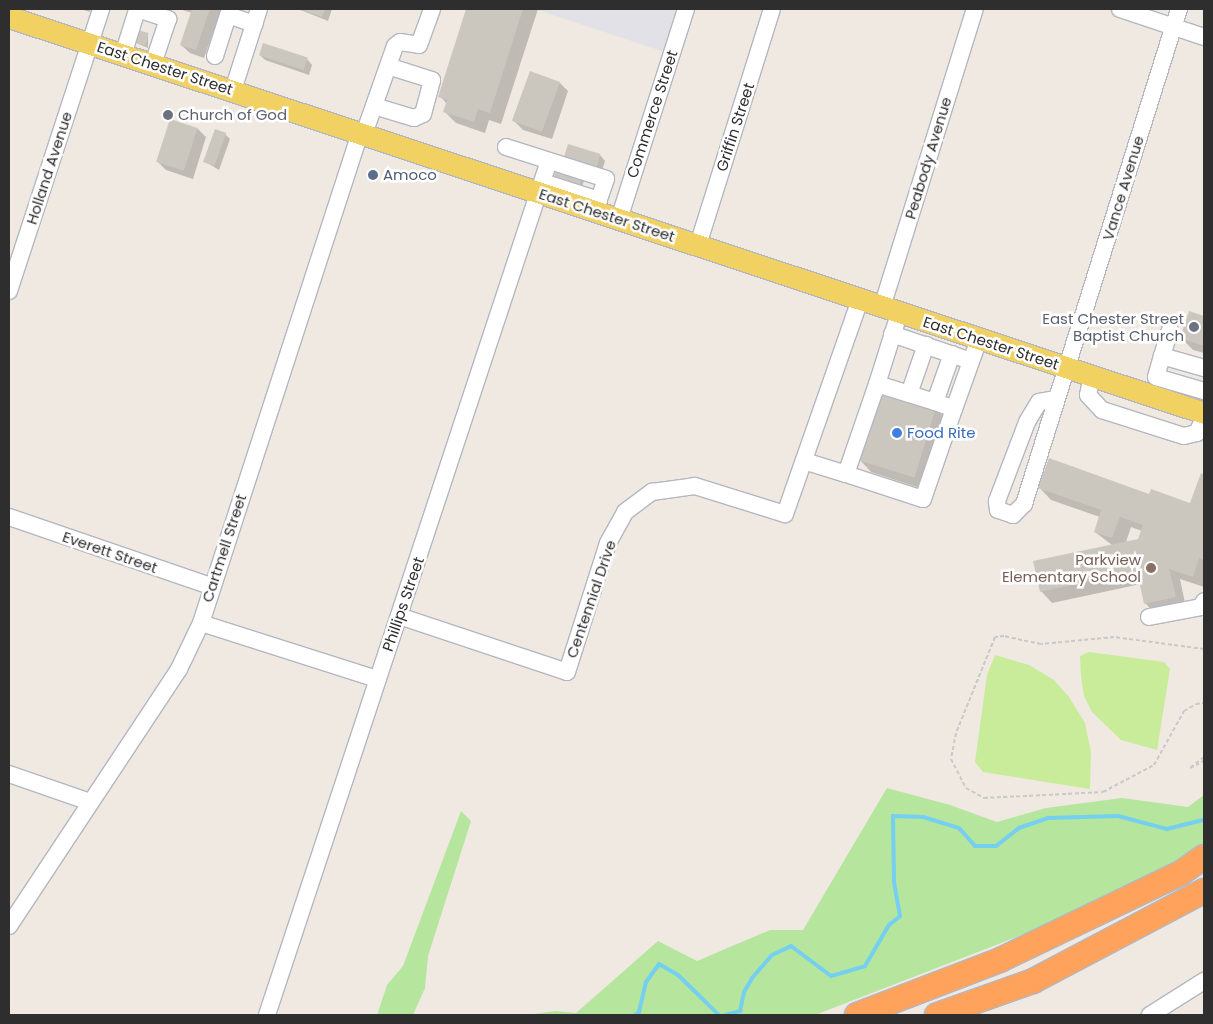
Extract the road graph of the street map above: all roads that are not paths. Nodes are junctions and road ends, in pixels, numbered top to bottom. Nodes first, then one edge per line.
1 (101, 9) edge
2 (137, 9) edge
3 (432, 9) edge
4 (686, 9) edge
5 (772, 9) edge
6 (975, 9) edge
7 (1120, 9) edge
8 (1179, 9) edge
9 (229, 12) edge
10 (257, 16) edge
11 (9, 17) edge
12 (1173, 26) junction
13 (1204, 37) edge
14 (90, 44) junction
15 (123, 55) junction
16 (214, 56) dead end
17 (153, 64) junction
18 (388, 66) junction
19 (233, 90) junction
20 (374, 106) junction
21 (362, 134) junction
22 (506, 147) dead end
23 (549, 161) junction
24 (541, 188) junction
25 (597, 206) junction
26 (619, 219) junction
27 (698, 245) junction
28 (9, 291) edge
29 (860, 300) junction
30 (890, 310) junction
31 (1170, 330) dead end
32 (892, 334) junction
33 (979, 339) junction
34 (926, 345) junction
35 (952, 354) junction
36 (1162, 356) junction
37 (971, 361) junction
38 (1068, 368) junction
39 (1204, 368) edge
40 (1092, 376) junction
41 (876, 384) junction
42 (1154, 387) junction
43 (1204, 391) edge
44 (909, 394) junction
45 (1181, 395) junction
46 (1056, 399) junction
47 (935, 402) junction
48 (954, 409) junction
49 (1204, 413) edge
50 (1204, 418) edge
51 (804, 462) junction
52 (846, 474) junction
53 (9, 517) edge
54 (212, 586) junction
55 (1204, 600) edge
56 (399, 616) junction
57 (1149, 617) dead end
58 (201, 623) junction
59 (378, 679) junction
60 (9, 774) edge
61 (90, 802) junction
62 (1204, 857) edge
63 (1204, 892) edge
64 (9, 926) edge
65 (1204, 981) edge
66 (267, 1015) edge
67 (857, 1015) edge
68 (937, 1015) edge
69 (1150, 1015) edge

1 - 14 street, Holland Avenue
2 - 15 street
2 - 17 street
3 - 18 street, Cartmell Street
4 - 26 street, Commerce Street
5 - 27 street, Griffin Street
6 - 30 street, Peabody Avenue
7 - 12 street
8 - 12 street, Vance Avenue
9 - 10 street
9 - 16 street
10 - 19 street
11 - 14 main road, East Chester Street
12 - 13 street
12 - 38 street, Vance Avenue
14 - 15 main road, East Chester Street
14 - 28 street, Holland Avenue
15 - 17 main road, East Chester Street
17 - 19 main road, East Chester Street
18 - 20 street, Cartmell Street
18 - 20 street
19 - 21 main road, East Chester Street
20 - 21 street, Cartmell Street
21 - 24 main road, East Chester Street
21 - 54 street, Cartmell Street
22 - 23 street
23 - 24 street, Phillips Street
23 - 25 street
24 - 25 main road, East Chester Street
24 - 56 street, Phillips Street
25 - 26 main road, East Chester Street
26 - 27 main road, East Chester Street
27 - 29 main road, East Chester Street
29 - 30 main road, East Chester Street
29 - 51 street, Centennial Drive
30 - 32 street, Peabody Avenue
30 - 33 main road, East Chester Street
31 - 36 street
32 - 34 street
32 - 41 street, Peabody Avenue
33 - 37 street
33 - 38 main road, East Chester Street
34 - 35 street
34 - 44 street
35 - 37 street
35 - 47 street
36 - 39 street
36 - 42 street
37 - 48 street
38 - 40 main road, East Chester Street
38 - 46 street, Vance Avenue
40 - 42 main road, East Chester Street
40 - 50 street
41 - 44 street
41 - 52 street, Peabody Avenue
42 - 45 main road, East Chester Street
43 - 45 street
44 - 47 street
45 - 49 main road, East Chester Street
46 - 46 street, Vance Avenue
47 - 48 street
48 - 52 street
51 - 52 street
51 - 56 street, Centennial Drive
53 - 54 street, Everett Street
54 - 58 street, Cartmell Street
55 - 57 street
56 - 59 street, Phillips Street
58 - 59 street
58 - 61 street, Cartmell Street
59 - 66 street, Phillips Street
60 - 61 street
61 - 64 street, Cartmell Street
62 - 67 highway
63 - 68 highway
65 - 69 street

